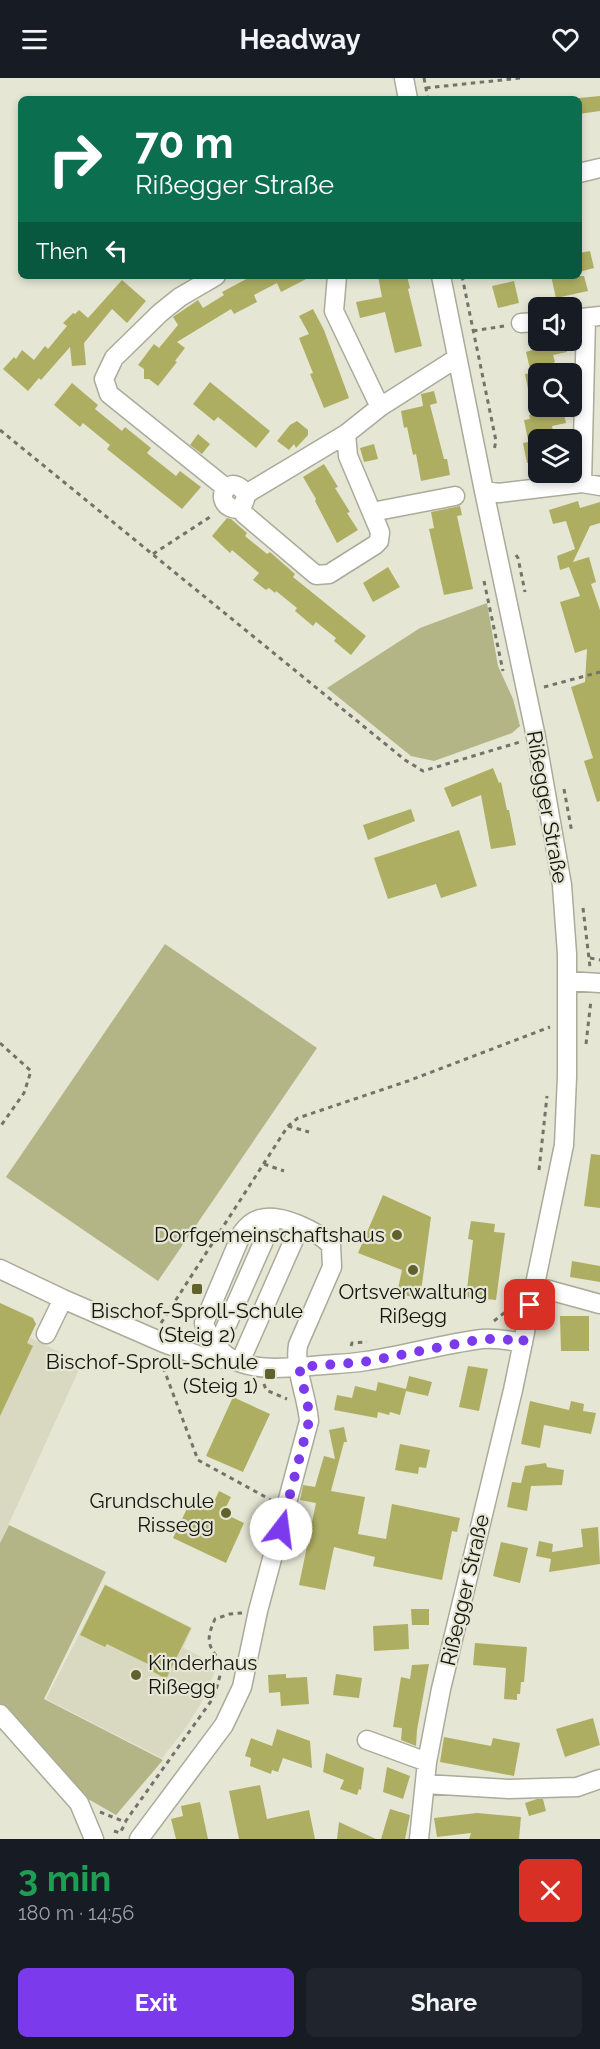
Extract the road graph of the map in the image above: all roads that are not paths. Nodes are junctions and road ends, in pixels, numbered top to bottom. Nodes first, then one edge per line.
1 (404, 78) edge
2 (407, 96) edge
3 (600, 168) edge
4 (582, 172) edge
5 (211, 279) edge
6 (337, 279) edge
7 (442, 279) edge
8 (586, 318) edge
9 (457, 358) junction
10 (380, 407) junction
11 (345, 434) junction
12 (582, 483) junction
13 (600, 486) edge
14 (484, 491) junction
15 (455, 496) dead end
16 (235, 499) junction
17 (372, 512) junction
18 (567, 981) junction
19 (600, 983) edge
20 (300, 1226) junction
21 (0, 1269) edge
22 (534, 1286) junction
23 (63, 1299) junction
24 (600, 1304) edge
25 (46, 1334) dead end
26 (523, 1343) junction
27 (228, 1355) junction
28 (299, 1367) junction
29 (0, 1714) edge
30 (367, 1740) dead end
31 (427, 1762) junction
32 (600, 1779) edge
33 (425, 1784) junction
34 (94, 1839) edge
35 (139, 1839) edge
36 (419, 1839) edge

1 - 2 street
3 - 4 street
5 - 16 street
6 - 10 street
7 - 9 street, Rißegger Straße
8 - 12 street
9 - 10 street
9 - 14 street, Rißegger Straße
10 - 11 street
11 - 16 street
11 - 17 street
12 - 13 street
12 - 14 street
14 - 18 street, Rißegger Straße
15 - 17 street
16 - 17 street
18 - 19 street
18 - 22 street, Rißegger Straße
20 - 27 street
20 - 27 street
20 - 28 street
21 - 23 street
22 - 24 street
22 - 26 street, Rißegger Straße
23 - 25 street
23 - 27 street
26 - 28 street
26 - 31 street, Rißegger Straße
27 - 28 street
28 - 35 street
29 - 34 street
30 - 31 street
31 - 33 street, Rißegger Straße
32 - 33 street
33 - 36 street, Rißegger Straße

